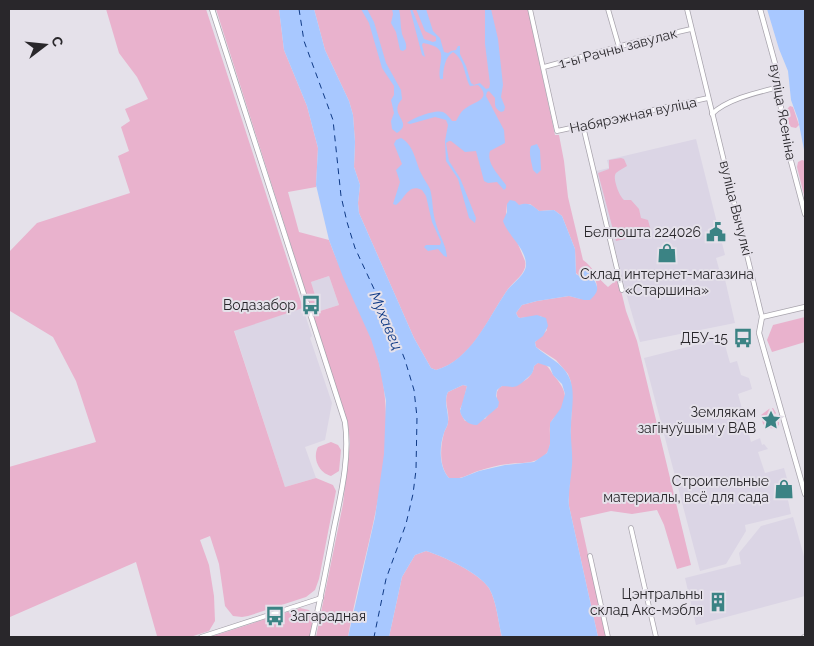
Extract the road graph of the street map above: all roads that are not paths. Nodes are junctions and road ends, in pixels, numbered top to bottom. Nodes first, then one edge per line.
1 (212, 9) edge
2 (530, 9) edge
3 (608, 9) edge
4 (687, 9) edge
5 (760, 9) edge
6 (691, 29) junction
7 (619, 47) junction
8 (544, 67) junction
9 (779, 87) junction
10 (708, 98) junction
11 (712, 114) junction
12 (583, 126) junction
13 (805, 214) edge
14 (622, 290) dead end
15 (805, 307) edge
16 (762, 317) junction
17 (805, 494) edge
18 (631, 528) dead end
19 (590, 556) dead end
20 (320, 598) junction
21 (201, 637) edge
22 (312, 637) edge
23 (608, 637) edge
24 (656, 637) edge

1 - 20 street
2 - 8 street
3 - 7 street
4 - 6 street, вуліца Вычулкі
5 - 9 street, вуліца Ясеніна
6 - 7 street, 1-ы Рачны завулак
6 - 10 street, вуліца Вычулкі
7 - 8 street, 1-ы Рачны завулак
8 - 12 street, Набярэжная вуліца
9 - 11 street
9 - 13 street, вуліца Ясеніна
10 - 11 street, вуліца Вычулкі
10 - 12 street, Набярэжная вуліца
11 - 16 street, вуліца Вычулкі
12 - 14 street
15 - 16 street
16 - 17 street, вуліца Вычулкі
18 - 24 street
19 - 23 street
20 - 21 street
20 - 22 street

